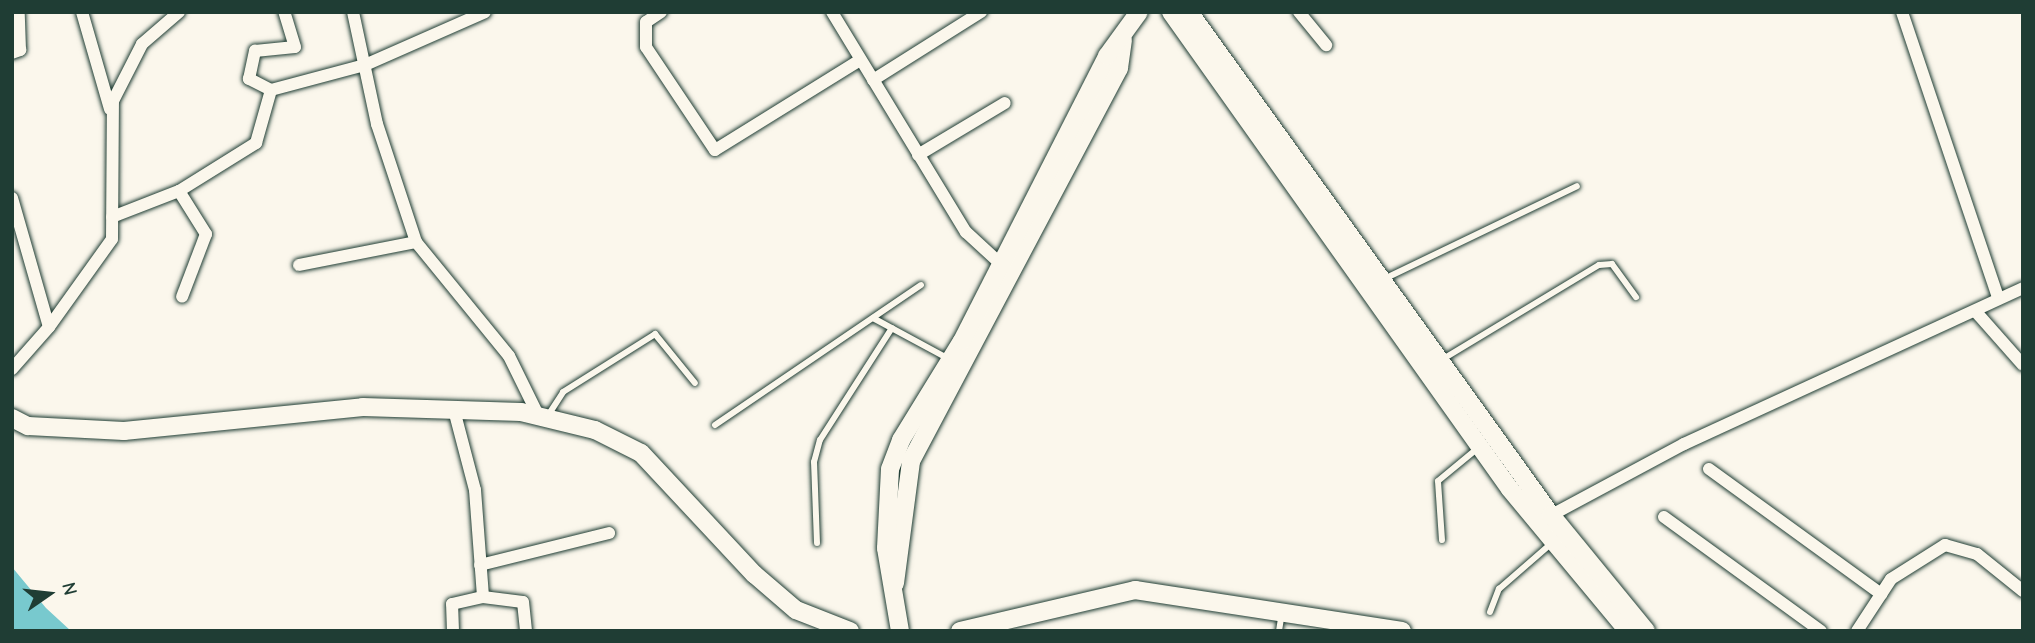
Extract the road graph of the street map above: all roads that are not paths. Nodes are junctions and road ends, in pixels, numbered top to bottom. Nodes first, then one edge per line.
1 (19, 12) edge
2 (82, 12) edge
3 (179, 12) edge
4 (284, 12) edge
5 (353, 12) edge
6 (485, 12) edge
7 (662, 12) edge
8 (832, 12) edge
9 (981, 12) edge
10 (1139, 12) edge
11 (1171, 12) edge
12 (1189, 12) edge
13 (1299, 12) edge
14 (1902, 12) edge
15 (1326, 45) dead end
16 (12, 52) edge
17 (860, 60) junction
18 (365, 65) junction
19 (873, 80) junction
20 (271, 90) junction
21 (1005, 103) dead end
22 (113, 119) junction
23 (918, 155) junction
24 (1577, 186) dead end
25 (179, 191) junction
26 (12, 198) edge
27 (112, 217) junction
28 (416, 242) junction
29 (299, 265) dead end
30 (1008, 269) junction
31 (1385, 279) junction
32 (921, 285) dead end
33 (1366, 288) junction
34 (2023, 288) edge
35 (182, 297) dead end
36 (1636, 297) dead end
37 (1998, 297) junction
38 (1977, 313) junction
39 (873, 318) junction
40 (49, 327) junction
41 (892, 328) junction
42 (1444, 359) junction
43 (950, 360) junction
44 (2023, 365) edge
45 (12, 369) edge
46 (1426, 369) junction
47 (695, 383) dead end
48 (454, 410) junction
49 (542, 417) junction
50 (12, 418) edge
51 (715, 425) dead end
52 (1480, 447) junction
53 (1709, 469) dead end
54 (1664, 517) dead end
55 (1544, 519) junction
56 (609, 533) dead end
57 (1442, 540) dead end
58 (817, 543) dead end
59 (1552, 543) junction
60 (480, 565) junction
61 (895, 583) junction
62 (2023, 590) edge
63 (1881, 594) junction
64 (483, 597) junction
65 (1282, 611) junction
66 (1490, 612) dead end
67 (453, 631) edge
68 (526, 631) edge
69 (850, 631) edge
70 (900, 631) edge
71 (960, 631) edge
72 (1279, 631) edge
73 (1402, 631) edge
74 (1628, 631) edge
75 (1646, 631) edge
76 (1821, 631) edge
77 (1857, 631) edge

1 - 16 street
2 - 22 street
3 - 22 street
4 - 20 street
5 - 18 street
6 - 18 street
7 - 17 street
8 - 17 street
9 - 19 street
10 - 30 street
11 - 33 street
12 - 31 street
13 - 15 street
14 - 37 street
17 - 19 street
18 - 20 street
18 - 28 street
19 - 23 street
20 - 25 street
21 - 23 street
22 - 27 street
23 - 30 street
24 - 31 lane
25 - 27 street
25 - 35 street
26 - 40 street
27 - 40 street
28 - 29 street
28 - 49 street
30 - 43 street
30 - 61 street
31 - 33 lane
31 - 42 street
32 - 39 lane
33 - 46 street
34 - 37 street
36 - 42 lane
37 - 38 street
38 - 44 street
38 - 55 street
39 - 41 lane
39 - 51 lane
40 - 45 street
41 - 43 lane
41 - 58 lane
42 - 46 lane
42 - 55 street
43 - 61 street
46 - 52 street
47 - 49 lane
48 - 49 street
48 - 50 street
48 - 60 street
49 - 69 street
52 - 55 street
52 - 57 lane
53 - 63 street
54 - 76 street
55 - 59 street
55 - 75 street
56 - 60 street
59 - 66 lane
59 - 74 street
60 - 64 street
61 - 70 street
62 - 63 street
63 - 77 street
64 - 67 street
64 - 68 street
65 - 71 street
65 - 72 lane
65 - 73 street

